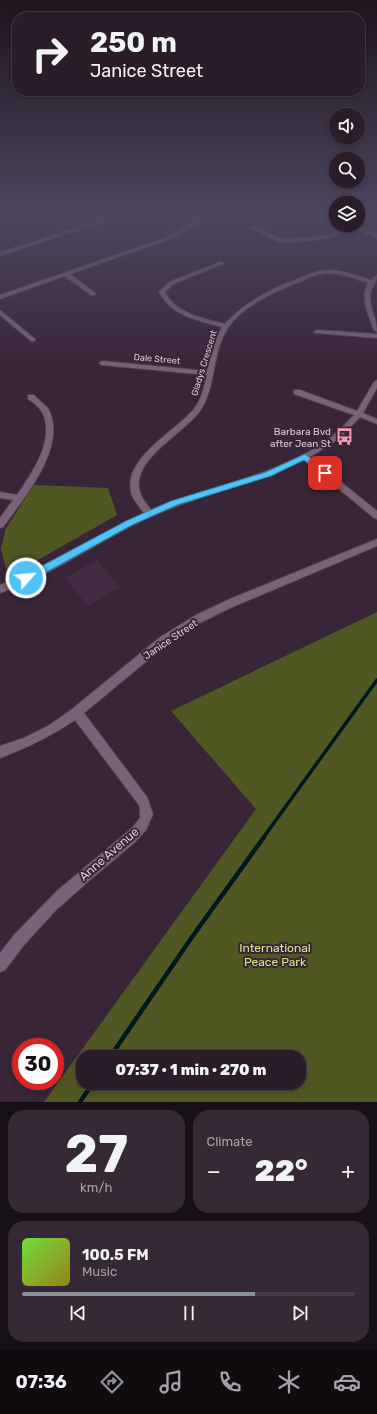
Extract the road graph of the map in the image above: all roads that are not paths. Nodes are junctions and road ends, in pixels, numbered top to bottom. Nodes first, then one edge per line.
1 (82, 268) edge
2 (208, 268) edge
3 (66, 274) junction
4 (377, 277) edge
5 (371, 282) junction
6 (93, 294) dead end
7 (0, 297) edge
8 (0, 312) edge
9 (226, 326) junction
10 (377, 330) edge
11 (317, 332) dead end
12 (377, 336) edge
13 (33, 340) dead end
14 (102, 363) dead end
15 (212, 373) junction
16 (377, 382) edge
17 (297, 392) dead end
18 (31, 397) dead end
19 (358, 413) junction
20 (377, 422) edge
21 (305, 456) junction
22 (0, 495) edge
23 (18, 498) junction
24 (149, 513) junction
25 (377, 516) edge
26 (0, 525) edge
27 (377, 542) edge
28 (0, 587) edge
29 (77, 713) junction
30 (0, 752) edge
31 (0, 965) edge

1 - 3 street
2 - 9 street
3 - 6 street
3 - 7 street
4 - 5 street
5 - 9 street, Gladys Crescent
5 - 10 street
8 - 13 street
9 - 15 street, Gladys Crescent
11 - 12 street
14 - 15 street, Dale Street
15 - 24 street, Gladys Crescent
16 - 19 street
17 - 19 street
18 - 23 street
19 - 20 street
19 - 21 street
21 - 24 street
21 - 25 street
22 - 23 street
23 - 26 street
24 - 28 street
27 - 29 street, Janice Street
29 - 30 street, Janice Street
29 - 31 street, Anne Avenue

